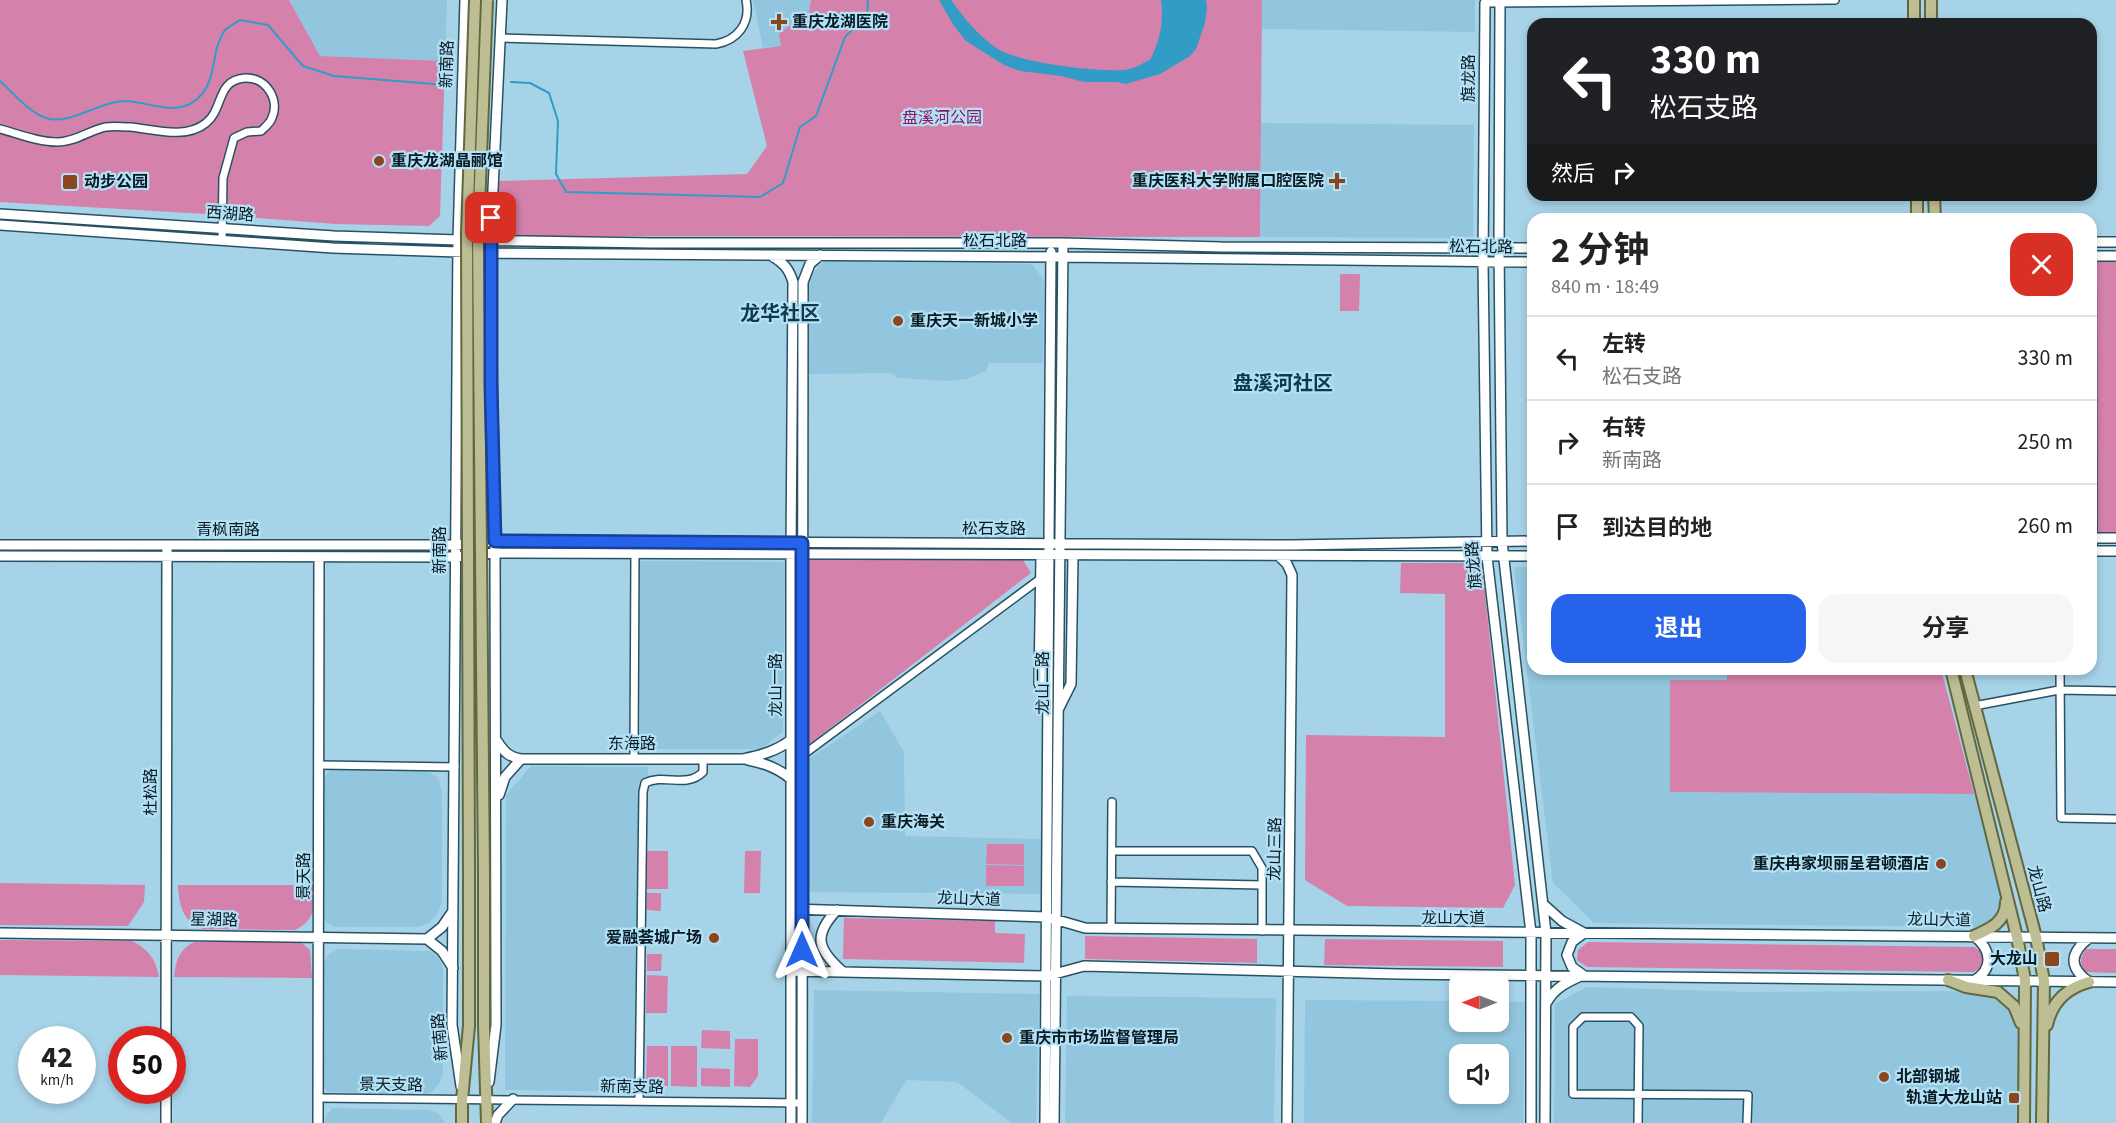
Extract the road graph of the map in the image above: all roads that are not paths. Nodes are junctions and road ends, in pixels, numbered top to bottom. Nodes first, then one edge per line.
1 (465, 0) edge
2 (475, 0) edge
3 (487, 0) edge
4 (502, 0) edge
5 (746, 0) edge
6 (1835, 0) edge
7 (1914, 0) edge
8 (1931, 0) edge
9 (1485, 3) joint
10 (1500, 3) junction
11 (1914, 18) edge
12 (1931, 18) edge
13 (500, 38) junction
14 (0, 129) edge
15 (0, 214) edge
16 (0, 225) edge
17 (222, 228) junction
18 (222, 240) junction
19 (458, 240) junction
20 (490, 241) junction
21 (2097, 242) edge
22 (2116, 242) edge
23 (1051, 243) junction
24 (1063, 243) junction
25 (1484, 248) junction
26 (1499, 248) junction
27 (1527, 248) edge
28 (458, 252) junction
29 (490, 253) junction
30 (820, 255) junction
31 (772, 256) junction
32 (1063, 256) junction
33 (2097, 256) edge
34 (2116, 256) edge
35 (1052, 257) junction
36 (1483, 262) junction
37 (1500, 262) junction
38 (1527, 262) edge
39 (2097, 538) edge
40 (2116, 538) edge
41 (495, 541) junction
42 (635, 542) junction
43 (1487, 542) junction
44 (1502, 542) junction
45 (1527, 542) edge
46 (791, 543) junction
47 (802, 543) junction
48 (455, 544) junction
49 (1054, 544) junction
50 (0, 545) edge
51 (167, 545) junction
52 (2097, 551) edge
53 (2116, 551) edge
54 (495, 553) junction
55 (635, 554) junction
56 (791, 555) junction
57 (802, 555) junction
58 (1050, 555) junction
59 (1073, 555) junction
60 (0, 556) edge
61 (166, 556) junction
62 (1527, 556) edge
63 (319, 557) junction
64 (455, 557) junction
65 (1280, 557) junction
66 (1306, 557) junction
67 (1487, 557) junction
68 (1503, 557) junction
69 (1292, 575) junction
70 (1040, 579) junction
71 (1952, 675) edge
72 (1966, 675) edge
73 (2060, 675) edge
74 (2060, 690) junction
75 (2116, 691) edge
76 (1974, 706) junction
77 (1053, 710) junction
78 (791, 740) junction
79 (496, 741) junction
80 (802, 755) junction
81 (521, 759) junction
82 (634, 759) junction
83 (704, 759) junction
84 (765, 759) junction
85 (320, 765) junction
86 (455, 767) junction
87 (791, 779) junction
88 (496, 802) junction
89 (1112, 802) dead end
90 (2116, 819) edge
91 (1112, 851) junction
92 (1111, 882) junction
93 (1262, 885) junction
94 (2006, 892) junction
95 (1543, 904) junction
96 (797, 909) junction
97 (453, 910) junction
98 (837, 910) junction
99 (1052, 918) junction
100 (1111, 929) junction
101 (1262, 931) junction
102 (1289, 931) junction
103 (0, 933) edge
104 (1531, 933) junction
105 (1546, 933) junction
106 (1584, 933) junction
107 (166, 934) junction
108 (1974, 936) junction
109 (319, 937) junction
110 (2017, 937) junction
111 (2036, 937) junction
112 (2089, 938) junction
113 (2116, 938) edge
114 (427, 939) junction
115 (453, 968) junction
116 (797, 971) junction
117 (843, 972) junction
118 (1288, 972) junction
119 (1051, 974) junction
120 (1532, 975) junction
121 (1546, 975) junction
122 (1583, 975) junction
123 (1948, 980) junction
124 (1975, 980) junction
125 (2025, 980) junction
126 (2044, 981) junction
127 (2089, 982) junction
128 (2116, 982) edge
129 (1545, 1004) junction
130 (166, 1026) edge
131 (2024, 1037) junction
132 (2043, 1043) junction
133 (1639, 1095) junction
134 (318, 1098) junction
135 (462, 1100) junction
136 (487, 1100) junction
137 (513, 1100) junction
138 (639, 1100) junction
139 (792, 1102) junction
140 (802, 1103) junction
141 (166, 1104) edge
142 (166, 1123) edge
143 (318, 1123) edge
144 (462, 1123) edge
145 (487, 1123) edge
146 (495, 1123) edge
147 (791, 1123) edge
148 (802, 1123) edge
149 (1045, 1123) edge
150 (1054, 1123) edge
151 (1287, 1123) edge
152 (1531, 1123) edge
153 (1545, 1123) edge
154 (1638, 1123) edge
155 (1748, 1123) edge
156 (2024, 1123) edge
157 (2042, 1123) edge

1 - 19 main road, 新南路
2 - 135 main road, 新南路, bridge
3 - 136 main road, bridge
4 - 13 main road
5 - 13 street
6 - 10 street
7 - 11 main road
8 - 12 main road
9 - 10 street
9 - 25 main road, 旗龙路
10 - 26 main road
13 - 20 main road
14 - 17 street
15 - 17 main road, 西湖路
16 - 18 main road, 西湖路
17 - 18 street
17 - 19 main road, 西湖路
18 - 28 main road, 西湖路
19 - 20 main road, 松石北路
19 - 28 main road, 新南路
20 - 23 main road, 松石北路
20 - 29 main road
21 - 22 main road
23 - 24 main road, 松石北路
23 - 35 main road, 龙山二路
24 - 25 main road, 松石北路
24 - 32 main road, 龙山二路
25 - 26 main road, 松石北路
25 - 36 main road, 旗龙路
26 - 27 main road, 松石北路
26 - 37 main road
28 - 29 main road, 松石北路
28 - 48 main road, 新南路
29 - 31 main road, 松石北路
29 - 41 main road
30 - 31 main road, 松石北路
30 - 35 main road, 松石北路
30 - 47 main road, 龙山一路
31 - 46 main road, 龙山一路
32 - 35 main road, 松石北路
32 - 36 main road, 松石北路
32 - 49 main road, 龙山二路
33 - 34 main road
35 - 49 main road, 龙山二路
36 - 37 main road, 松石北路
36 - 43 main road, 旗龙路
37 - 38 main road, 松石北路
37 - 44 main road
39 - 40 main road
41 - 42 main road, 松石支路
41 - 48 main road, 松石支路
41 - 54 main road
42 - 46 main road, 松石支路
42 - 55 street
43 - 44 main road, 松石支路
43 - 49 main road, 松石支路
43 - 67 main road, 旗龙路
44 - 45 main road, 松石支路
44 - 68 main road
46 - 47 main road, 松石支路
46 - 56 main road, 龙山一路
47 - 49 main road, 松石支路
47 - 57 main road, 龙山一路
48 - 51 main road, 青枫南路
48 - 64 main road, 新南路
49 - 58 main road, 龙山二路
50 - 51 main road, 青枫南路
51 - 61 main road, 杜松路
52 - 53 main road
54 - 55 main road, 松石支路
54 - 64 main road, 松石支路
54 - 79 main road
55 - 56 main road, 松石支路
55 - 82 street
56 - 57 main road, 松石支路
56 - 78 main road, 龙山一路
57 - 58 main road, 松石支路
57 - 80 main road, 龙山一路
58 - 59 main road, 松石支路
58 - 70 main road
58 - 77 main road, 龙山二路
59 - 65 main road, 松石支路
59 - 77 main road
60 - 61 main road, 青枫南路
61 - 63 main road, 青枫南路
61 - 107 main road, 杜松路
62 - 68 main road, 松石支路
63 - 64 main road, 青枫南路
63 - 85 main road, 景天路
64 - 86 main road, 新南路
65 - 66 main road, 松石支路
65 - 69 main road
66 - 67 main road, 松石支路
66 - 69 main road
67 - 68 main road, 松石支路
67 - 104 main road, 旗龙路
68 - 95 main road
69 - 102 main road, 龙山三路
70 - 77 main road
70 - 80 street
71 - 94 main road, 龙山路
72 - 76 main road, 龙山路
73 - 74 street
74 - 75 street
74 - 76 street
74 - 90 street
76 - 111 main road, 龙山路
77 - 99 main road, 龙山二路
78 - 84 main road
78 - 87 main road, 龙山一路
79 - 81 main road
79 - 88 main road
80 - 96 main road, 龙山一路
81 - 82 main road, 东海路
81 - 88 main road
82 - 83 main road, 东海路
83 - 84 main road, 东海路
83 - 138 street
84 - 87 main road, 东海路
85 - 86 street
85 - 109 main road, 景天路
86 - 97 main road, 新南路
87 - 96 main road, 龙山一路
88 - 136 main road
89 - 91 street
91 - 92 street
91 - 93 street
92 - 93 street
92 - 100 street
93 - 101 street
94 - 108 main road
94 - 110 main road, 龙山路
95 - 105 main road
95 - 106 main road
96 - 98 main road, 龙山大道
96 - 116 main road, 龙山一路
97 - 114 main road
97 - 115 main road, 新南路
98 - 99 main road, 龙山大道
98 - 117 main road
99 - 100 main road, 龙山大道
99 - 119 main road, 龙山二路
100 - 101 main road, 龙山大道
101 - 102 main road, 龙山大道
102 - 104 main road, 龙山大道
102 - 118 main road, 龙山三路
103 - 107 main road, 星湖路
104 - 105 main road, 龙山大道
104 - 120 main road, 旗龙路
105 - 106 main road, 龙山大道
105 - 121 main road
106 - 108 main road, 龙山大道
106 - 122 main road
107 - 109 main road, 星湖路
107 - 130 main road, 杜松路
108 - 110 main road, 龙山大道
108 - 124 main road
109 - 114 main road, 星湖路
109 - 134 main road, 景天路
110 - 111 main road, 龙山大道
110 - 125 main road, 龙山路
111 - 112 main road, 龙山大道
111 - 126 main road, 龙山路
112 - 113 main road, 龙山大道
112 - 127 main road
114 - 115 main road
115 - 135 main road, 新南路
116 - 117 main road
116 - 139 main road, 龙山一路
116 - 140 main road, 龙山一路
117 - 119 main road
118 - 119 main road
118 - 120 main road
118 - 151 main road, 龙山三路
119 - 149 main road, 龙山二路
119 - 150 main road, 龙山二路
120 - 121 main road
120 - 152 main road, 旗龙路
121 - 122 main road
121 - 129 main road
122 - 123 main road
122 - 129 main road
123 - 124 main road
123 - 131 main road
124 - 125 main road
125 - 126 main road
125 - 131 main road, 龙山路
126 - 127 main road
126 - 132 main road, 龙山路
127 - 128 main road
127 - 132 main road
129 - 153 main road
131 - 156 main road, 龙山路
132 - 157 main road, 龙山路
133 - 133 street
133 - 154 street
133 - 155 street
134 - 135 street, 景天支路
134 - 143 main road, 景天路
135 - 136 street, 新南支路
135 - 144 main road, 新南路
136 - 137 street, 新南支路
136 - 145 main road
137 - 138 street, 新南支路
137 - 146 main road
138 - 139 street, 新南支路
139 - 140 street, 新南支路
139 - 147 main road, 龙山一路
140 - 148 main road, 龙山一路
141 - 142 main road

